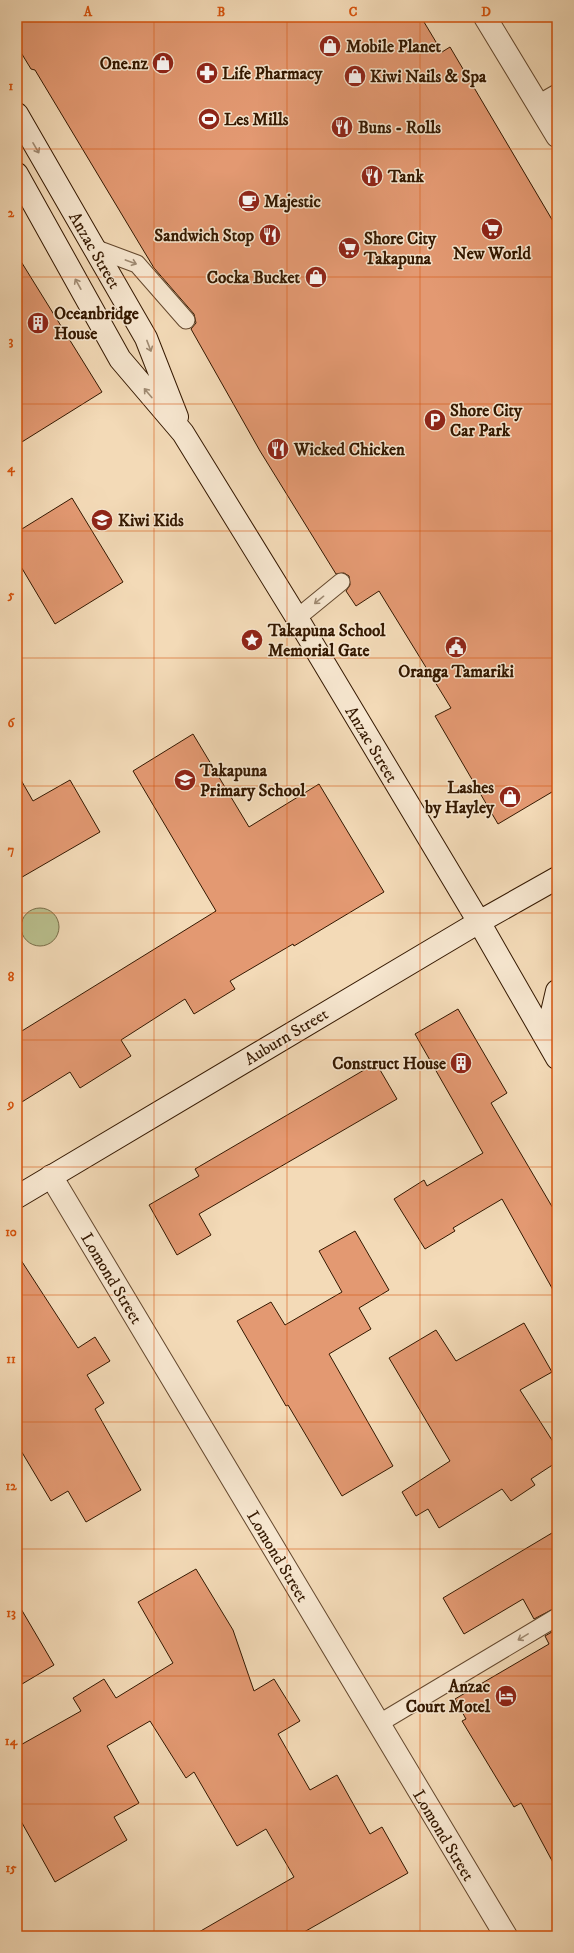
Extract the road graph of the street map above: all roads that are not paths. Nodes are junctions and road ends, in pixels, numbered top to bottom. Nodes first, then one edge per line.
1 (485, 17) edge
2 (557, 93) edge
3 (538, 104) junction
4 (17, 114) edge
5 (557, 136) edge
6 (17, 174) edge
7 (94, 248) junction
8 (186, 320) dead end
9 (183, 433) junction
10 (341, 582) dead end
11 (297, 618) junction
12 (557, 878) edge
13 (478, 922) junction
14 (557, 991) edge
15 (546, 1038) junction
16 (557, 1058) edge
17 (51, 1176) junction
18 (17, 1197) edge
19 (557, 1617) edge
20 (378, 1724) junction
21 (506, 1936) edge

1 - 3 main road
2 - 3 lane
3 - 5 main road
4 -> 7 main road, Anzac Street
9 -> 6 main road, Anzac Street
7 -> 8 lane
7 -> 9 main road, Anzac Street
9 - 11 main road, Anzac Street
10 -> 11 lane
11 - 13 main road, Anzac Street
12 - 13 main road, Auburn Street
13 - 15 main road, Anzac Street
13 - 17 main road, Auburn Street
14 - 15 main road
15 - 16 main road, Anzac Street
17 - 18 main road, Auburn Street
17 - 20 main road, Lomond Street
19 -> 20 lane
20 - 21 main road, Lomond Street

